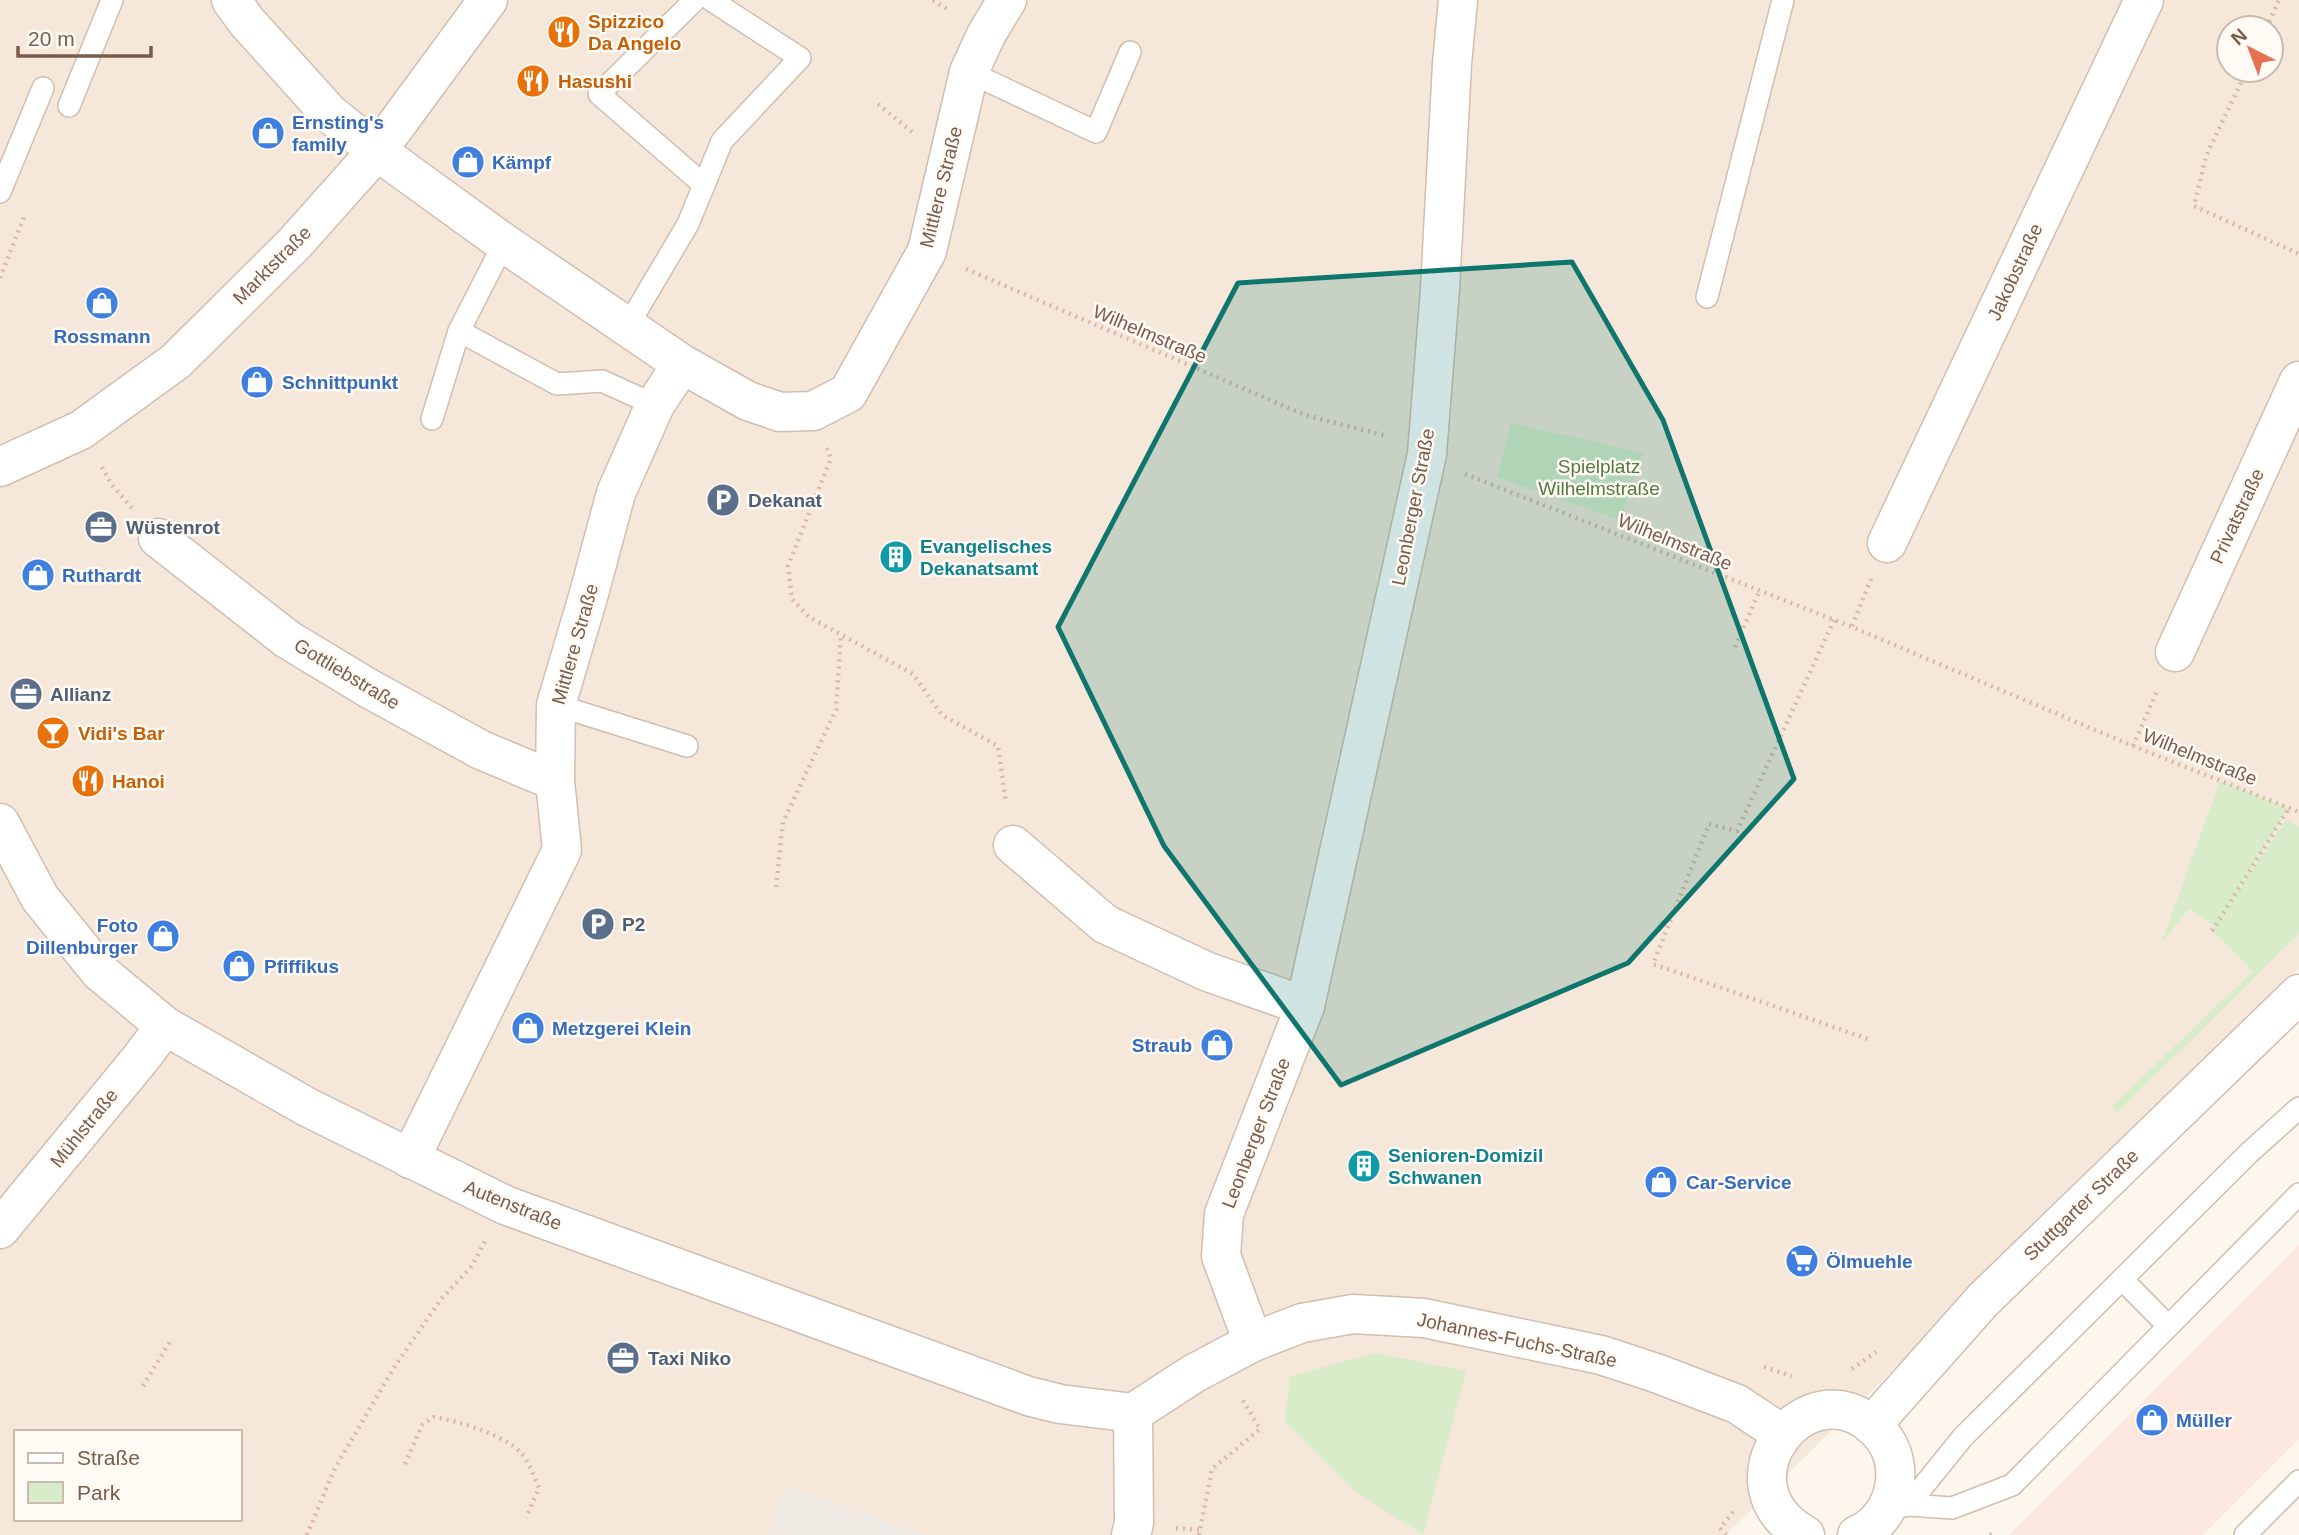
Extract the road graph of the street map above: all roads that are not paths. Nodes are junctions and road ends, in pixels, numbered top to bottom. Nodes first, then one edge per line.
1 (112, 0) edge
2 (231, 0) edge
3 (488, 0) edge
4 (695, 0) edge
5 (711, 0) edge
6 (1007, 0) edge
7 (1458, 0) edge
8 (1783, 0) edge
9 (2144, 0) edge
10 (1130, 52) dead end
11 (969, 72) junction
12 (43, 88) dead end
13 (69, 106) dead end
14 (377, 151) junction
15 (704, 185) junction
16 (0, 192) edge
17 (504, 243) junction
18 (1707, 298) dead end
19 (627, 327) junction
20 (459, 331) junction
21 (682, 365) junction
22 (2299, 381) edge
23 (655, 405) junction
24 (432, 419) dead end
25 (0, 467) edge
26 (1887, 543) road end
27 (151, 544) road end
28 (2175, 652) road end
29 (556, 705) junction
30 (687, 746) dead end
31 (555, 780) junction
32 (0, 823) edge
33 (1013, 845) road end
34 (2299, 993) edge
35 (1305, 1006) junction
36 (165, 1026) junction
37 (2299, 1108) edge
38 (410, 1159) junction
39 (2299, 1194) edge
40 (0, 1229) edge
41 (2122, 1279) junction
42 (2168, 1326) junction
43 (1253, 1342) junction
44 (1133, 1413) junction
45 (1872, 1425) junction
46 (1782, 1434) junction
47 (2299, 1481) edge
48 (1898, 1507) junction
49 (1788, 1530) edge
50 (1132, 1535) edge
51 (1857, 1535) edge
52 (2245, 1535) edge

1 - 13 lane
2 - 14 street, Mittlere Straße
3 - 14 street, Marktstraße
4 - 15 lane
5 - 15 lane
6 - 11 street, Mittlere Straße
7 - 35 street, Leonberger Straße
8 - 18 lane
9 - 26 street, Jakobstraße
10 - 11 lane
11 - 21 street, Mittlere Straße
12 - 16 lane
14 - 17 street, Mittlere Straße
14 - 25 street, Marktstraße
15 - 19 lane
17 - 19 street, Mittlere Straße
17 - 20 lane
19 - 21 street, Mittlere Straße
20 - 23 lane
20 - 24 lane
21 - 23 street, Mittlere Straße
22 - 28 street, Privatstraße
23 - 29 street, Mittlere Straße
27 - 31 street, Gottliebstraße
29 - 30 lane
29 - 31 street, Mittlere Straße
31 - 38 street, Mittlere Straße
32 - 36 street, Autenstraße
33 - 35 street
34 - 45 street, Stuttgarter Straße
35 - 43 street, Leonberger Straße
36 - 38 street, Autenstraße
36 - 40 street, Mühlstraße
37 - 41 lane
38 - 44 street, Autenstraße
39 - 42 lane
41 - 42 lane
41 - 48 lane
42 - 48 lane
43 - 44 street, Johannes-Fuchs-Straße
43 - 46 street, Johannes-Fuchs-Straße
44 - 50 street
45 - 46 street
45 - 48 street
46 - 49 street
47 - 52 lane
48 - 51 street

